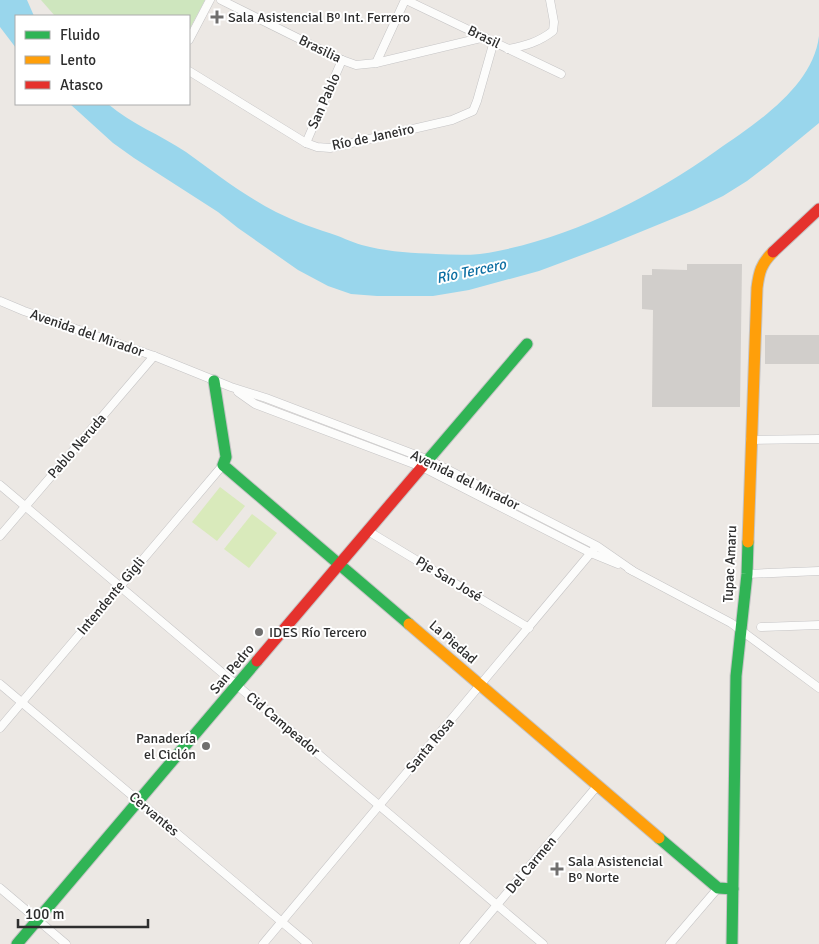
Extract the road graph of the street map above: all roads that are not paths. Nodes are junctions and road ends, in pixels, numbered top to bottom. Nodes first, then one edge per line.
1 (210, 0) edge
2 (221, 0) edge
3 (406, 0) edge
4 (550, 0) edge
5 (237, 4) edge
6 (485, 37) junction
7 (190, 38) edge
8 (494, 41) junction
9 (508, 49) junction
10 (342, 60) junction
11 (376, 63) junction
12 (190, 73) edge
13 (561, 74) dead end
14 (306, 142) junction
15 (819, 210) edge
16 (0, 301) edge
17 (527, 344) dead end
18 (154, 356) junction
19 (214, 381) junction
20 (819, 439) edge
21 (750, 440) junction
22 (426, 463) junction
23 (223, 465) junction
24 (0, 484) edge
25 (25, 507) junction
26 (368, 531) junction
27 (0, 536) edge
28 (597, 546) junction
29 (591, 553) junction
30 (340, 565) junction
31 (633, 571) junction
32 (819, 571) edge
33 (747, 574) junction
34 (120, 586) junction
35 (819, 625) edge
36 (761, 627) dead end
37 (529, 628) junction
38 (740, 630) junction
39 (0, 684) edge
40 (237, 685) junction
41 (481, 685) junction
42 (819, 688) edge
43 (22, 702) junction
44 (0, 728) edge
45 (598, 786) junction
46 (139, 801) junction
47 (380, 806) junction
48 (0, 888) edge
49 (718, 888) junction
50 (733, 889) junction
51 (497, 905) junction
52 (38, 920) junction
53 (282, 922) junction
54 (17, 944) edge
55 (66, 944) edge
56 (263, 944) edge
57 (308, 944) edge
58 (464, 944) edge
59 (543, 944) edge
60 (670, 944) edge
61 (732, 944) edge

1 - 7 street
2 - 5 street, Brasilia
3 - 6 street, Brasil
3 - 11 street
4 - 9 street
5 - 10 street, Brasilia
6 - 8 street, Brasil
6 - 11 street, Brasilia
8 - 9 street, Brasil
8 - 14 street, Río de Janeiro
9 - 13 street, Brasil
10 - 11 street, Brasilia
10 - 14 street, San Pablo
12 - 14 street, Río de Janeiro
15 - 21 street, Tupac Amaru
16 - 18 street, Avenida del Mirador
17 - 22 street, San Pedro
18 - 19 street, Avenida del Mirador
18 - 25 street, Pablo Neruda
19 - 22 street, Avenida del Mirador
19 - 23 street
20 - 21 street
21 - 33 street, Tupac Amaru
22 - 26 street, San Pedro
22 - 28 street, Avenida del Mirador
22 - 29 street, Avenida del Mirador
23 - 30 street, La Piedad
23 - 34 street, Intendente Gigli
24 - 25 street, Cid Campeador
25 - 27 street, Pablo Neruda
25 - 34 street, Cid Campeador
26 - 30 street, San Pedro
26 - 37 street, Pje San José
28 - 29 street, Santa Rosa
28 - 31 street, Avenida del Mirador
29 - 31 street, Avenida del Mirador
29 - 37 street, Santa Rosa
30 - 40 street, San Pedro
30 - 41 street, La Piedad
31 - 38 street, Avenida del Mirador
32 - 33 street
33 - 38 street, Tupac Amaru
34 - 40 street, Cid Campeador
34 - 43 street, Intendente Gigli
35 - 36 street
37 - 41 street, Santa Rosa
38 - 42 street, Avenida del Mirador
38 - 50 street, Tupac Amaru
39 - 43 street, Cervantes
40 - 46 street, San Pedro
40 - 47 street, Cid Campeador
41 - 45 street, La Piedad
41 - 47 street, Santa Rosa
43 - 44 street, Intendente Gigli
43 - 46 street, Cervantes
45 - 49 street, La Piedad
45 - 51 street, Del Carmen
46 - 52 street, San Pedro
46 - 53 street, Cervantes
47 - 51 street, Cid Campeador
47 - 53 street, Santa Rosa
48 - 52 street
49 - 50 street
49 - 60 street
50 - 61 street, Tupac Amaru
51 - 58 street, Del Carmen
51 - 59 street, Cid Campeador
52 - 54 street, San Pedro
52 - 55 street
53 - 56 street, Santa Rosa
53 - 57 street, Cervantes

